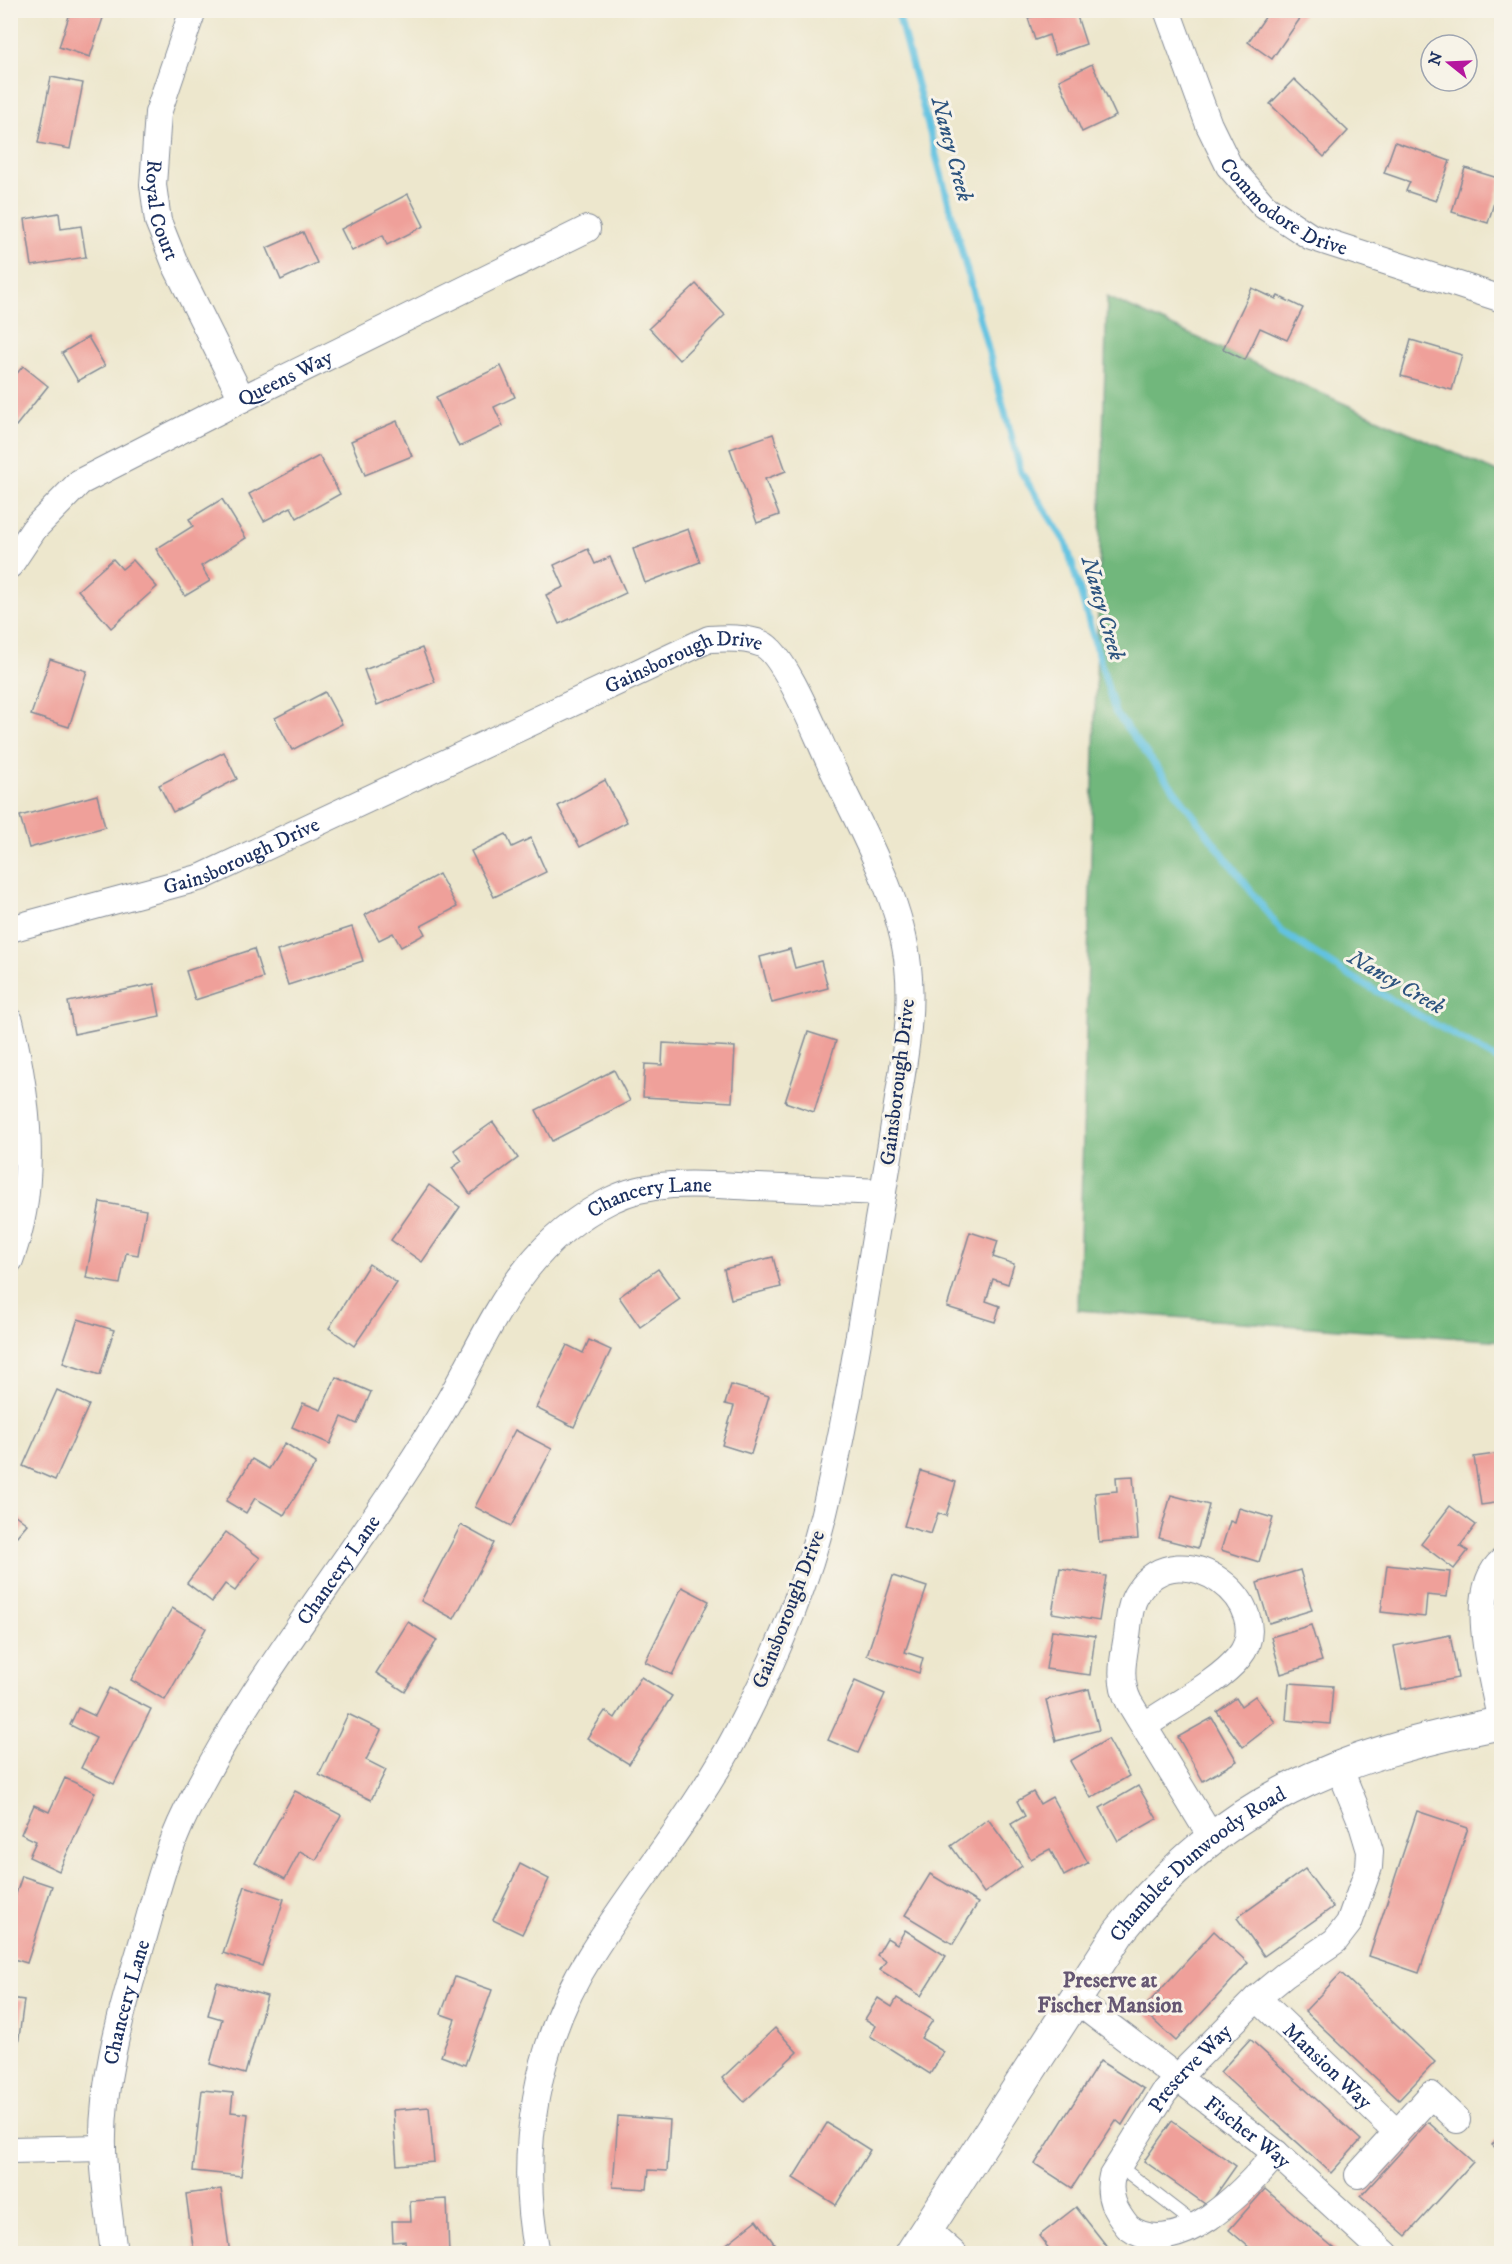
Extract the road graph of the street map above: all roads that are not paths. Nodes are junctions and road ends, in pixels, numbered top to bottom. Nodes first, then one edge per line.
1 (193, 10) edge
2 (1167, 10) edge
3 (588, 229) dead end
4 (1502, 299) edge
5 (242, 399) junction
6 (10, 565) edge
7 (10, 929) edge
8 (10, 1021) edge
9 (883, 1192) junction
10 (10, 1260) edge
11 (1502, 1561) edge
12 (1501, 1723) edge
13 (1144, 1726) junction
14 (1338, 1767) junction
15 (1211, 1837) junction
16 (1257, 1998) junction
17 (1074, 1999) junction
18 (1178, 2077) junction
19 (1457, 2120) dead end
20 (1397, 2132) junction
21 (103, 2148) junction
22 (10, 2150) edge
23 (1276, 2153) junction
24 (1124, 2156) junction
25 (1358, 2175) dead end
26 (1201, 2228) junction
27 (920, 2242) edge
28 (114, 2253) edge
29 (537, 2253) edge
30 (954, 2253) edge
31 (1386, 2253) edge

1 - 5 street, Royal Court
2 - 4 street, Commodore Drive
3 - 5 street, Queens Way
5 - 6 street, Queens Way
7 - 9 street, Gainsborough Drive
8 - 10 street
9 - 21 street, Chancery Lane
9 - 29 street, Gainsborough Drive
11 - 12 street
12 - 14 street, Chamblee Dunwoody Road
13 - 13 street
13 - 15 street
14 - 15 street, Chamblee Dunwoody Road
14 - 16 street, Preserve Way
15 - 17 street, Chamblee Dunwoody Road
16 - 18 street, Preserve Way
16 - 20 street, Mansion Way
17 - 18 street, Fischer Way
17 - 27 street, Chamblee Dunwoody Road
18 - 23 street, Fischer Way
18 - 24 street, Preserve Way
19 - 20 street
20 - 25 street
21 - 22 street
21 - 28 street, Chancery Lane
23 - 26 street, Preserve Way
23 - 31 street, Fischer Way
24 - 26 lane
24 - 26 street, Preserve Way
27 - 30 street

